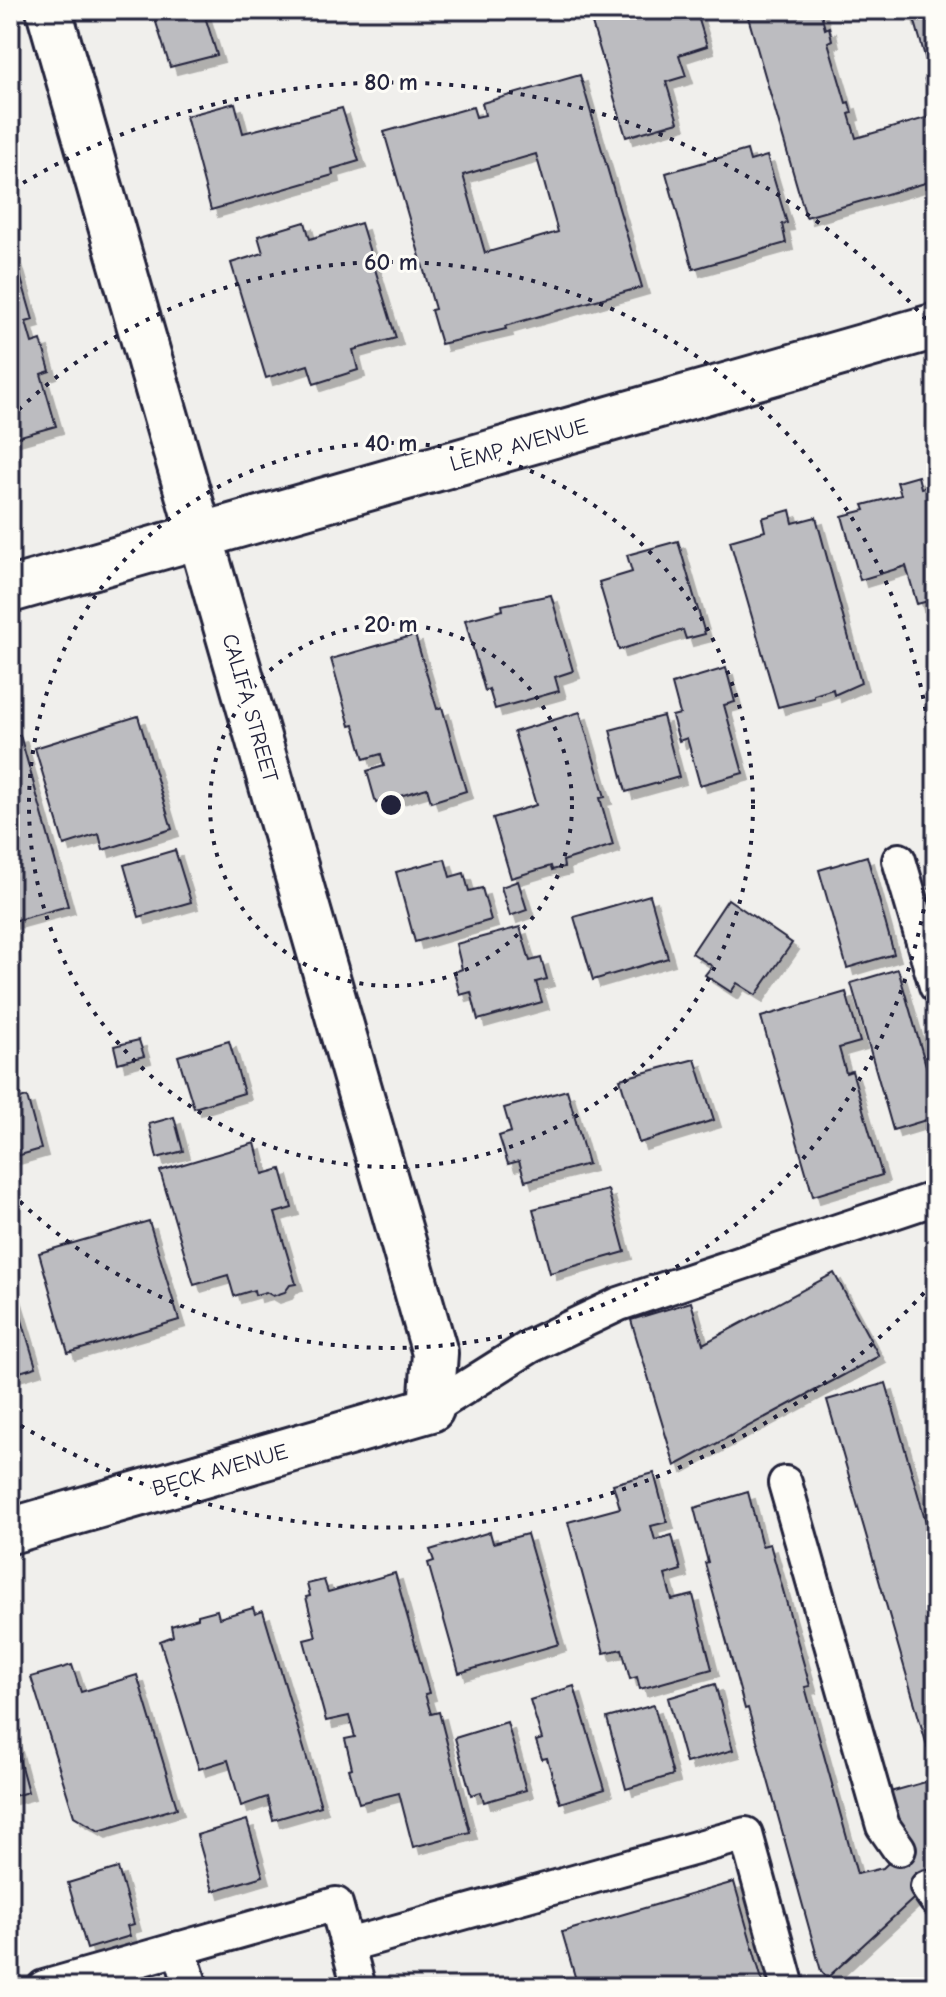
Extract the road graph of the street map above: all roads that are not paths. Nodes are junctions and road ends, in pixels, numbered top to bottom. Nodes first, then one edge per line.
1 (49, 10) edge
2 (936, 326) edge
3 (200, 536) junction
4 (10, 590) edge
5 (899, 860) dead end
6 (936, 986) edge
7 (936, 1198) edge
8 (431, 1409) junction
9 (785, 1483) dead end
10 (10, 1531) edge
11 (899, 1849) dead end
12 (348, 1945) junction
13 (179, 1948) junction
14 (44, 1987) edge
15 (191, 1987) edge
16 (359, 1987) edge
17 (788, 1987) edge

1 - 3 street, CALIFA STREET
2 - 3 street, LEMP AVENUE
3 - 4 street, LEMP AVENUE
3 - 8 street, CALIFA STREET
5 - 6 lane
7 - 8 lane
8 - 10 street, BECK AVENUE
9 - 11 lane
12 - 13 lane
12 - 16 lane
12 - 17 lane
13 - 14 lane
13 - 15 lane

